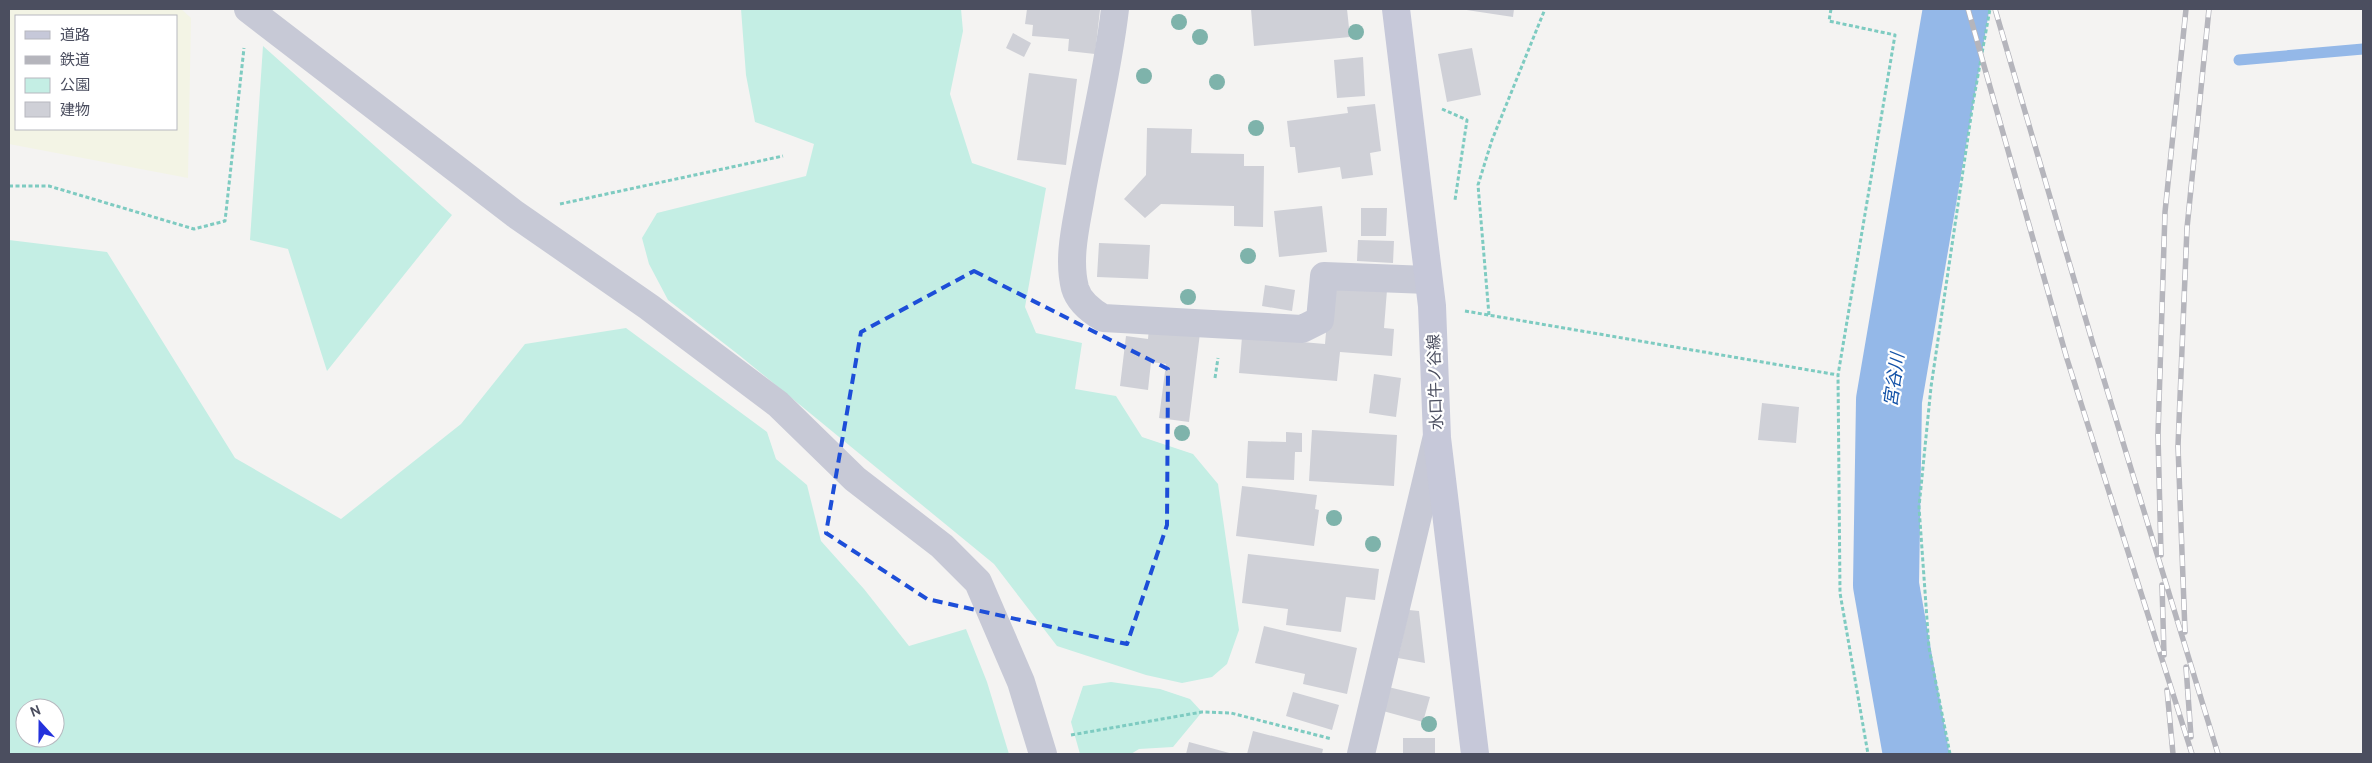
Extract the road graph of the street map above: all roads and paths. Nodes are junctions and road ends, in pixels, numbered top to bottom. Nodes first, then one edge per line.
1 (1115, 9) edge
2 (1396, 9) edge
3 (1545, 9) edge
4 (1831, 9) edge
5 (1990, 9) edge
6 (253, 13) edge
7 (783, 156) dead end
8 (9, 186) edge
9 (515, 214) junction
10 (1428, 280) junction
11 (1432, 306) junction
12 (1488, 315) junction
13 (1838, 375) junction
14 (1437, 438) junction
15 (1041, 748) edge
16 (1362, 751) edge
17 (1475, 754) edge
18 (1868, 754) edge
19 (1950, 754) edge

1 - 10 street
2 - 10 main road, 水口牛ノ谷線
3 - 12 path
4 - 13 path
5 - 19 path
6 - 8 path
6 - 9 street
7 - 9 path
9 - 15 street
10 - 11 main road, 水口牛ノ谷線
11 - 12 path
11 - 14 main road, 水口牛ノ谷線
12 - 13 path
13 - 18 path
14 - 16 street
14 - 17 main road, 水口牛ノ谷線
15 - 16 path

